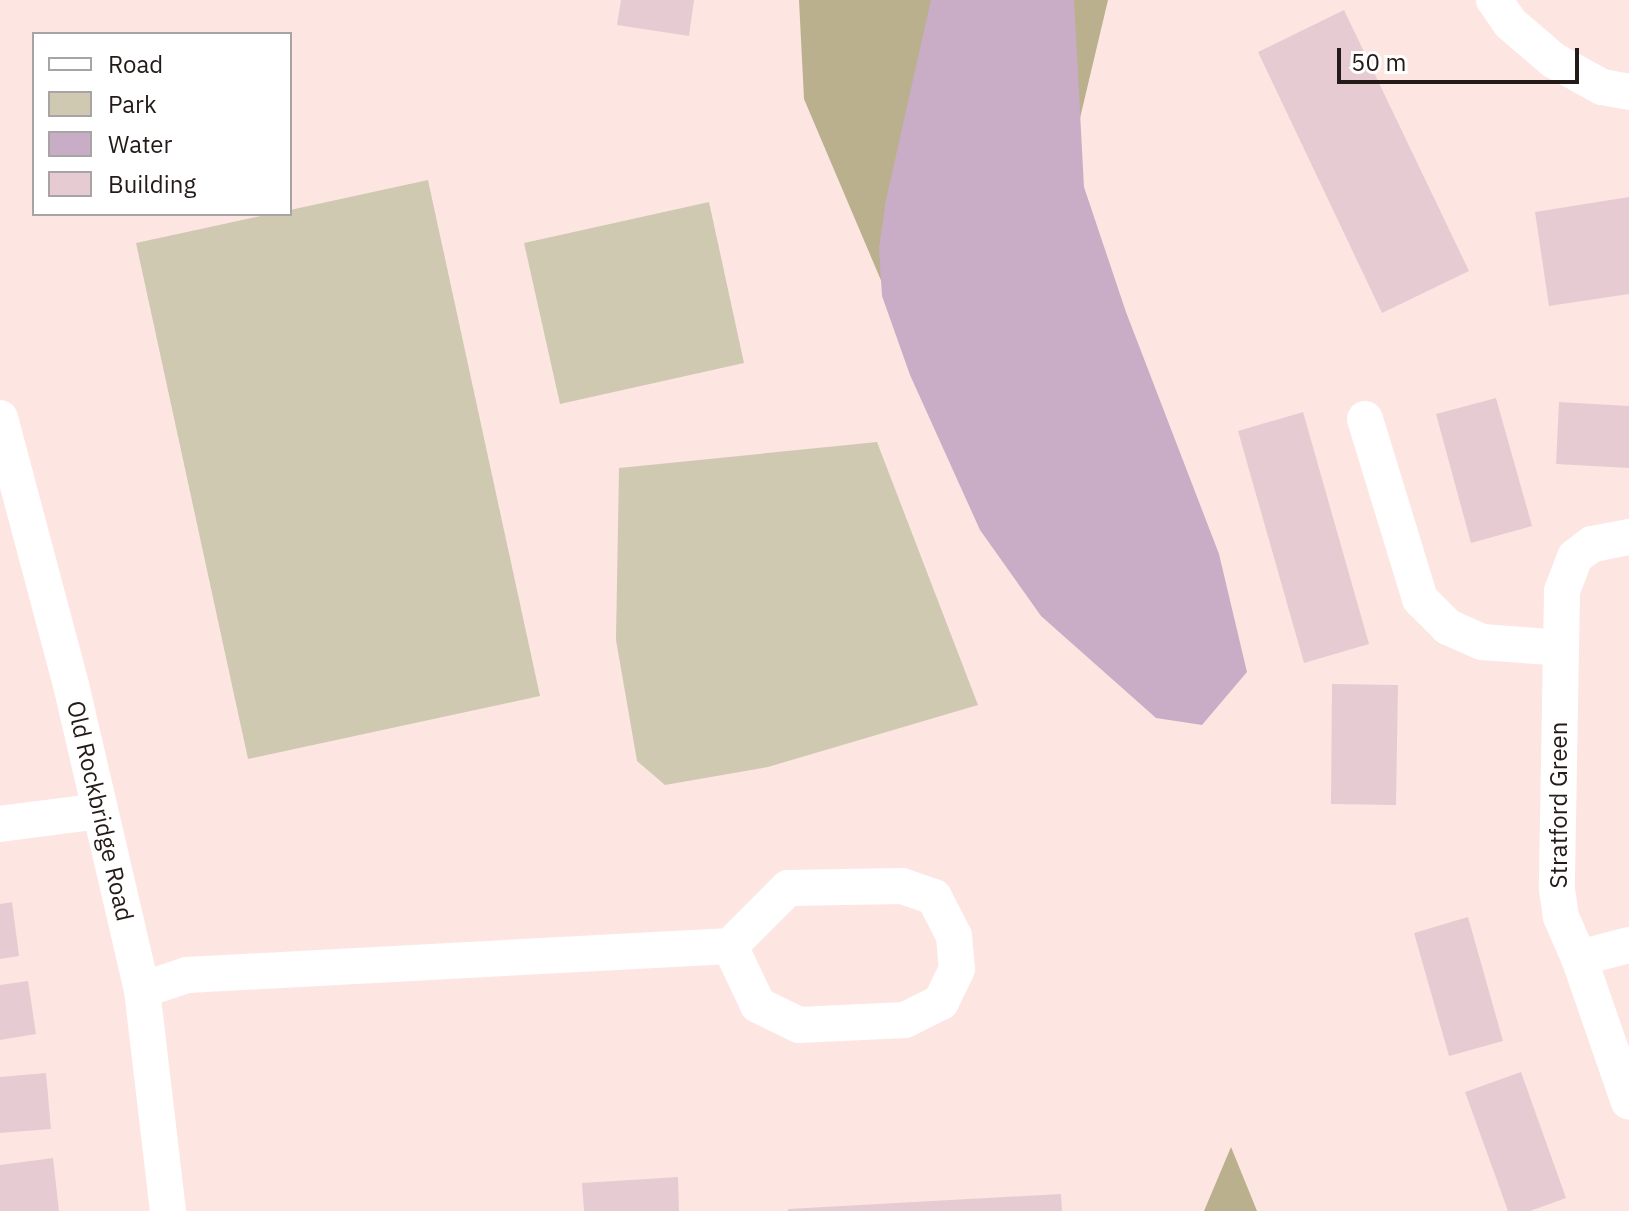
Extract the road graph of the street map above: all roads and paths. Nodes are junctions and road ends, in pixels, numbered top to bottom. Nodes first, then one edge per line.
1 (1494, 0) edge
2 (1629, 92) edge
3 (0, 418) edge
4 (1365, 419) dead end
5 (1629, 537) edge
6 (1561, 648) junction
7 (100, 811) junction
8 (0, 824) edge
9 (1629, 945) edge
10 (730, 946) junction
11 (1579, 958) junction
12 (142, 990) junction
13 (1629, 1102) edge
14 (168, 1211) edge

1 - 2 street
3 - 7 street, Old Rockbridge Road
4 - 6 street
5 - 6 street, Stratford Green
6 - 11 street, Stratford Green
7 - 8 street
7 - 12 street, Old Rockbridge Road
9 - 11 street
10 - 10 street
10 - 12 street
11 - 13 street, Stratford Green
12 - 14 street, Old Rockbridge Road

